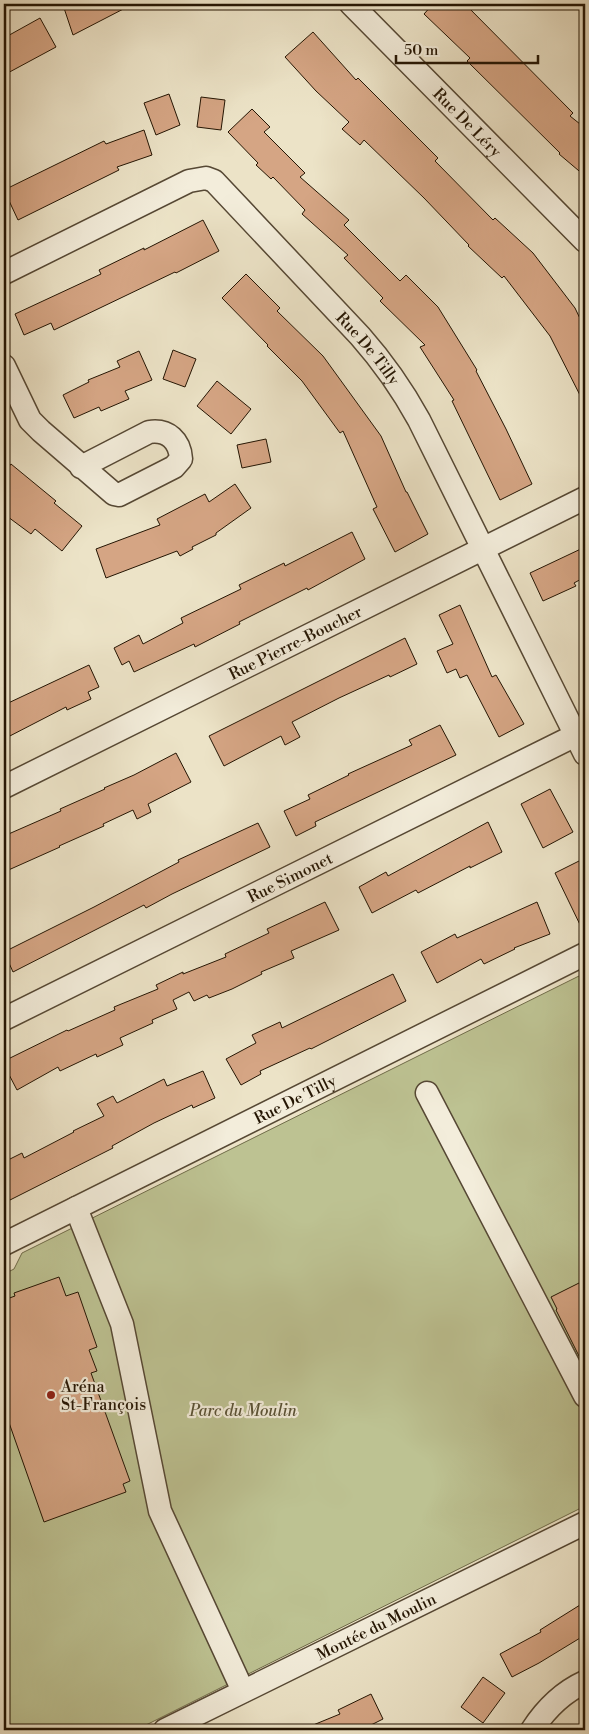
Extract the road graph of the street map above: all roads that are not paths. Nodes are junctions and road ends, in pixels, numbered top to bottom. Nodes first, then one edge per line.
1 (352, 4) edge
2 (585, 242) edge
3 (4, 273) edge
4 (4, 366) edge
5 (81, 467) dead end
6 (585, 498) edge
7 (484, 548) junction
8 (580, 745) edge
9 (4, 787) edge
10 (585, 954) edge
11 (4, 1019) edge
12 (427, 1092) dead end
13 (76, 1208) junction
14 (4, 1244) edge
15 (585, 1396) edge
16 (585, 1523) edge
17 (585, 1682) edge
18 (243, 1691) junction
19 (165, 1730) edge
20 (532, 1730) edge

1 - 2 street, Rue De Léry
3 - 7 street, Rue De Tilly
4 - 5 street
6 - 7 street, Rue Pierre-Boucher
7 - 8 street, Rue De Tilly
7 - 9 street, Rue Pierre-Boucher
8 - 11 street, Rue Simonet
10 - 13 street, Rue De Tilly
12 - 15 street
13 - 14 street, Rue De Tilly
13 - 18 street
16 - 18 street, Montée du Moulin
17 - 20 street
18 - 19 street, Montée du Moulin

